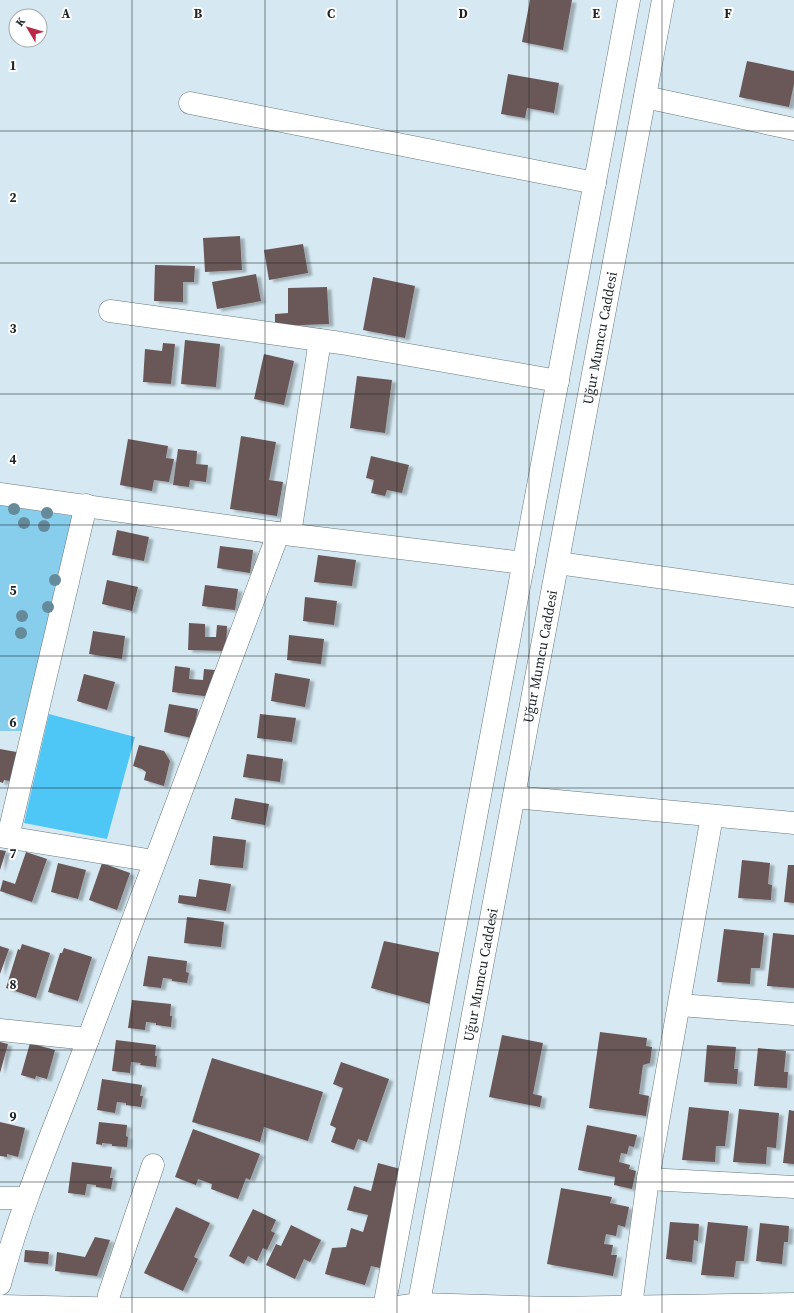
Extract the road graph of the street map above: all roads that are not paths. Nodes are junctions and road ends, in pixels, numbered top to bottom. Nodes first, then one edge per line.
1 (629, 0) edge
2 (663, 0) edge
3 (645, 97) junction
4 (190, 103) dead end
5 (794, 129) edge
6 (595, 182) junction
7 (110, 311) dead end
8 (320, 340) junction
9 (558, 381) junction
10 (0, 494) edge
11 (86, 505) junction
12 (283, 533) junction
13 (524, 563) junction
14 (558, 563) junction
15 (794, 596) edge
16 (514, 797) junction
17 (712, 816) junction
18 (794, 823) edge
19 (4, 836) edge
20 (154, 861) junction
21 (680, 1005) junction
22 (794, 1014) edge
23 (0, 1030) edge
24 (88, 1039) junction
25 (153, 1165) dead end
26 (648, 1179) junction
27 (794, 1187) edge
28 (0, 1198) edge
29 (26, 1198) junction
30 (0, 1284) edge
31 (794, 1304) edge
32 (0, 1306) edge
33 (631, 1306) junction
34 (107, 1308) junction
35 (418, 1308) edge
36 (552, 1310) edge
37 (133, 1311) edge
38 (384, 1311) edge

1 - 6 street
2 - 3 street, Uğur Mumcu Caddesi
3 - 5 street
3 - 14 street, Uğur Mumcu Caddesi
4 - 6 street
6 - 9 street
7 - 8 street
8 - 9 street
8 - 12 street
9 - 13 street
10 - 11 street
11 - 12 street
11 - 19 street
12 - 13 street
12 - 20 street
13 - 38 street
14 - 15 street
14 - 16 street, Uğur Mumcu Caddesi
16 - 17 street
16 - 35 street, Uğur Mumcu Caddesi
17 - 18 street
17 - 21 street
19 - 20 street
20 - 24 street
21 - 22 street
21 - 26 street
23 - 24 street
24 - 29 street
25 - 34 street
26 - 27 street
26 - 33 street
28 - 29 street
29 - 30 street
31 - 33 street
32 - 34 street
33 - 36 street
34 - 37 street
35 - 36 street
35 - 38 street
37 - 38 street

